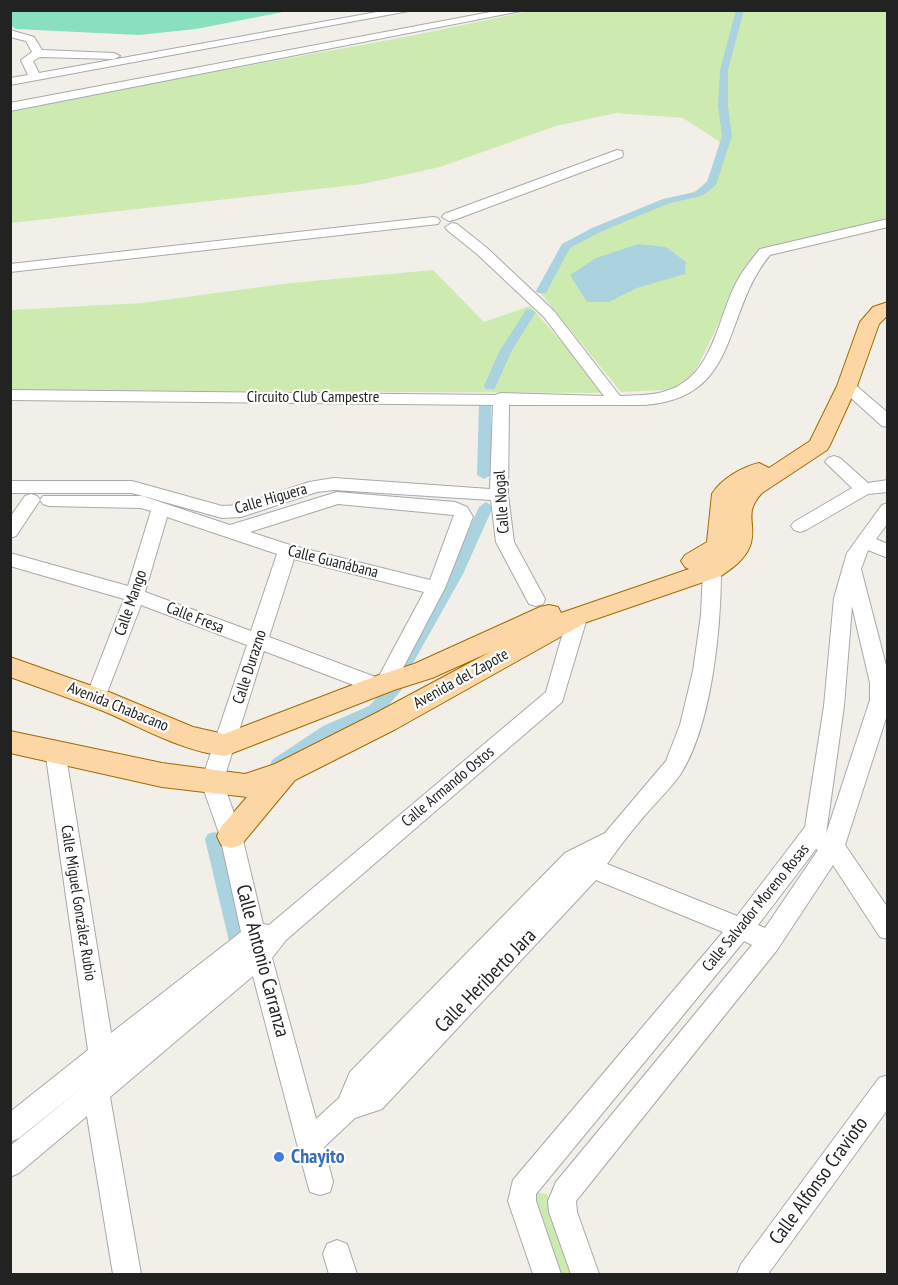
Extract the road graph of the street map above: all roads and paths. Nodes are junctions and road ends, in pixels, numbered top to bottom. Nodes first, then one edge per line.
1 (409, 10) edge
2 (460, 10) edge
3 (521, 10) edge
4 (473, 21) junction
5 (10, 33) edge
6 (38, 53) junction
7 (153, 58) junction
8 (35, 78) junction
9 (10, 82) edge
10 (10, 107) edge
11 (617, 154) dead end
12 (450, 222) junction
13 (888, 223) edge
14 (10, 268) edge
15 (888, 297) edge
16 (888, 308) edge
17 (847, 386) junction
18 (10, 394) edge
19 (501, 398) junction
20 (616, 401) junction
21 (888, 422) edge
22 (834, 462) dead end
23 (888, 486) edge
24 (10, 487) edge
25 (864, 489) junction
26 (499, 495) junction
27 (10, 500) edge
28 (31, 500) junction
29 (161, 508) junction
30 (888, 508) edge
31 (800, 526) dead end
32 (232, 531) junction
33 (10, 532) edge
34 (862, 541) junction
35 (287, 551) junction
36 (888, 552) edge
37 (10, 559) edge
38 (703, 565) junction
39 (852, 570) junction
40 (436, 588) junction
41 (135, 595) junction
42 (536, 599) dead end
43 (578, 615) junction
44 (258, 642) junction
45 (10, 667) edge
46 (381, 685) junction
47 (96, 697) junction
48 (884, 705) edge
49 (10, 742) edge
50 (225, 745) junction
51 (55, 750) junction
52 (285, 772) junction
53 (212, 782) junction
54 (231, 836) junction
55 (822, 841) junction
56 (582, 865) junction
57 (741, 928) junction
58 (888, 929) edge
59 (264, 941) junction
60 (769, 942) junction
61 (102, 1057) junction
62 (888, 1087) edge
63 (96, 1091) junction
64 (10, 1129) edge
65 (311, 1141) junction
66 (548, 1159) junction
67 (10, 1164) edge
68 (575, 1180) junction
69 (320, 1182) dead end
70 (127, 1275) edge
71 (547, 1275) edge
72 (585, 1275) edge
73 (751, 1275) edge

1 - 7 street
2 - 4 street
3 - 4 street
4 - 10 street
5 - 6 street
6 - 7 street
6 - 8 street
7 - 8 street
8 - 9 street
11 - 12 street
12 - 14 street
12 - 20 street
13 - 20 street, Circuito Club Campestre
15 - 38 main road
16 - 17 main road
17 - 21 street
17 - 38 main road
18 - 19 street, Circuito Club Campestre
19 - 20 street, Circuito Club Campestre
19 - 26 street, Calle Nogal
22 - 25 street
23 - 25 street
24 - 26 street, Calle Higuera
25 - 31 street
26 - 42 street, Calle Nogal
27 - 28 street, Calle Higuera
28 - 29 street, Calle Higuera
28 - 33 street
29 - 32 street, Calle Higuera
29 - 41 street, Calle Mango
30 - 34 street, Calle Salvador Moreno Rosas
32 - 35 street, Calle Guanábana
32 - 40 street, Calle Higuera
34 - 36 street
34 - 39 street, Calle Salvador Moreno Rosas
35 - 40 street, Calle Guanábana
35 - 44 street, Calle Durazno
37 - 41 street, Calle Fresa
38 - 43 main road, Avenida del Zapote
38 - 46 main road, Avenida del Zapote
38 - 56 street, Calle Heriberto Jara
39 - 48 street
39 - 55 street, Calle Salvador Moreno Rosas
40 - 46 street
41 - 44 street, Calle Fresa
41 - 47 street, Calle Mango
43 - 52 main road, Avenida del Zapote
43 - 59 street, Calle Armando Ostos
44 - 46 street, Calle Fresa
44 - 50 street, Calle Durazno
45 - 47 main road, Avenida Chabacano
46 - 50 main road, Avenida del Zapote
47 - 50 main road, Avenida Chabacano
48 - 55 street, Calle Salvador Moreno Rosas
49 - 51 main road
50 - 53 street, Calle Durazno
51 - 53 main road
51 - 61 street, Calle Miguel González Rubio
52 - 53 main road, Avenida del Zapote
52 - 54 main road
53 - 54 street, Calle Antonio Carranza
54 - 59 street, Calle Antonio Carranza
55 - 57 street, Calle Salvador Moreno Rosas
55 - 58 street
55 - 60 street, Calle Salvador Moreno Rosas
56 - 57 street
56 - 65 street, Calle Heriberto Jara
57 - 60 street
57 - 66 street, Calle Salvador Moreno Rosas
59 - 61 street, Calle Armando Ostos
59 - 63 street, Calle Armando Ostos
59 - 65 street, Calle Antonio Carranza
60 - 68 street, Calle Salvador Moreno Rosas
61 - 64 street, Calle Armando Ostos
62 - 73 street, Calle Alfonso Cravioto
63 - 67 street, Calle Armando Ostos
63 - 70 street
65 - 69 street, Calle Antonio Carranza
66 - 68 street
66 - 71 street, Calle Salvador Moreno Rosas
68 - 72 street, Calle Salvador Moreno Rosas

